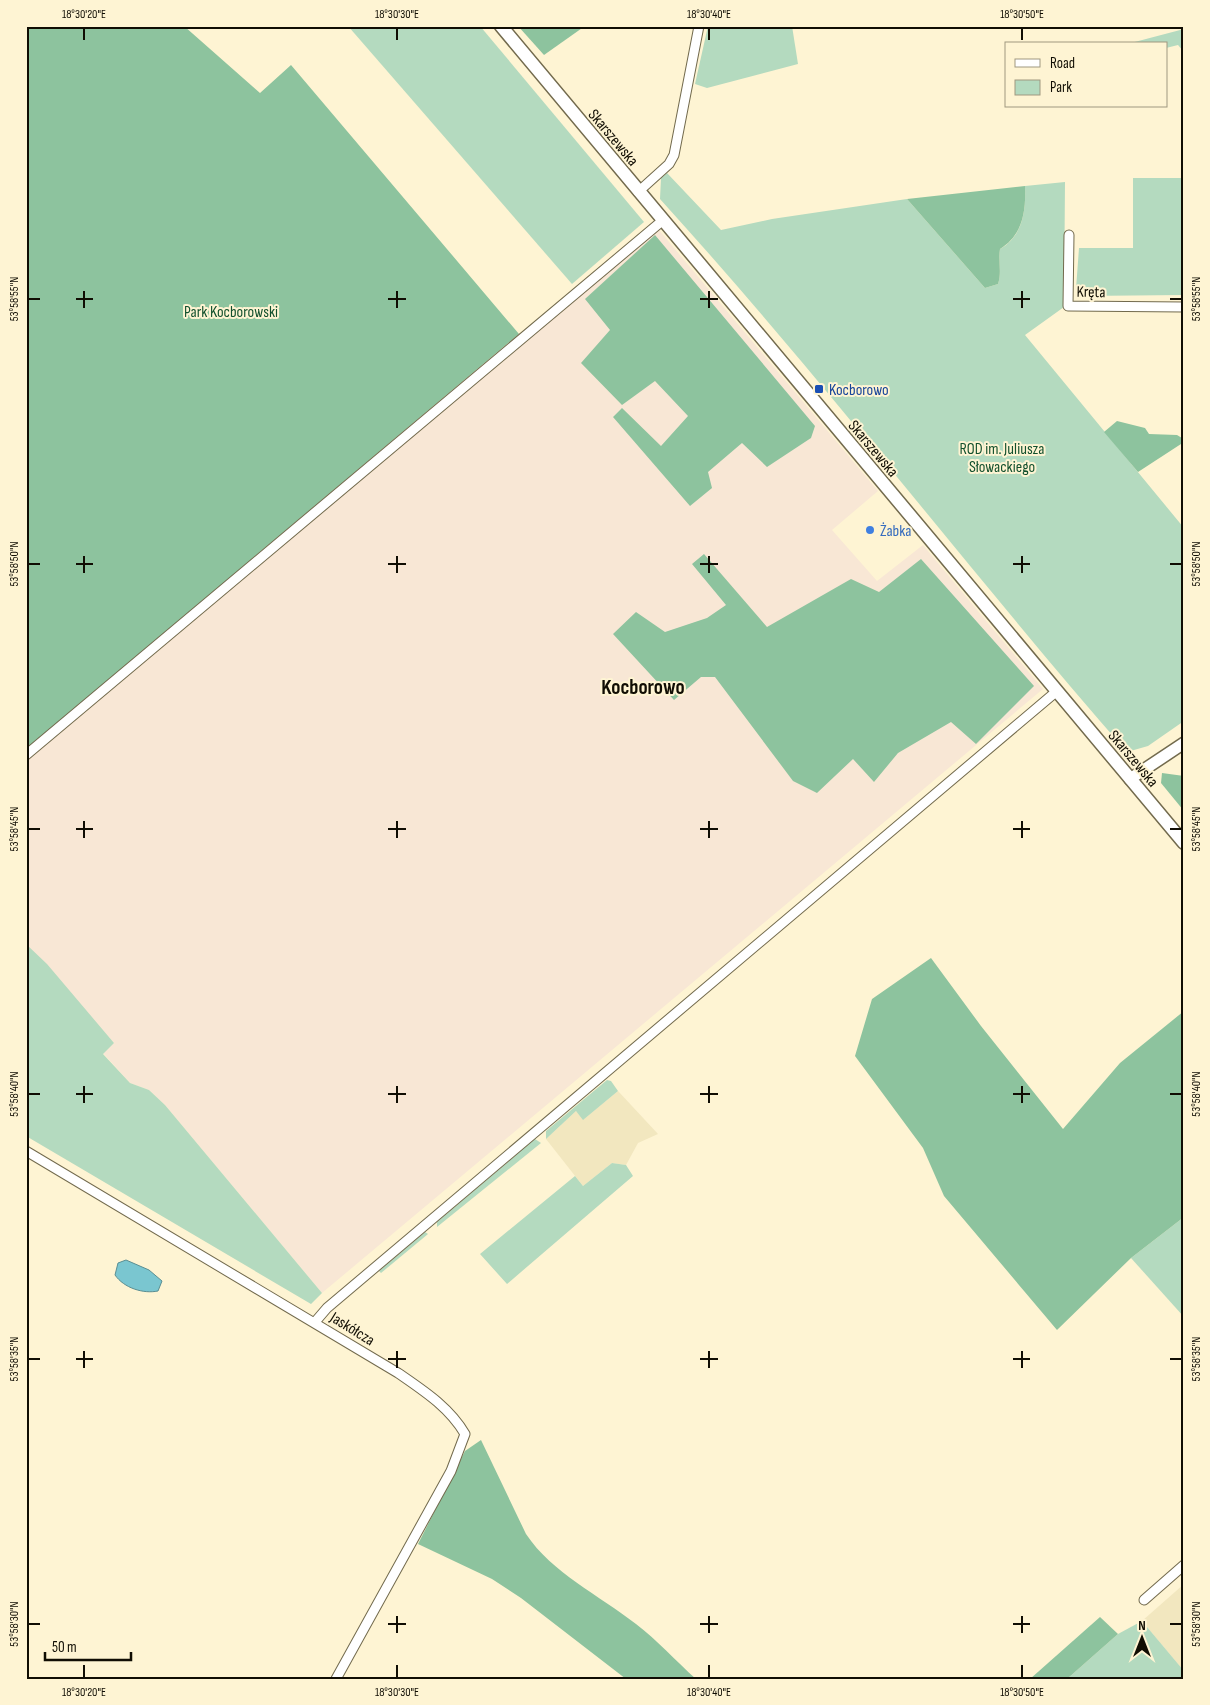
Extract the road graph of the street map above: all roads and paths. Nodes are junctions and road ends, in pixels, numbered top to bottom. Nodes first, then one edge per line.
1 (501, 26) edge
2 (699, 26) edge
3 (638, 192) junction
4 (662, 220) junction
5 (1068, 235) dead end
6 (1184, 307) edge
7 (1056, 691) junction
8 (1184, 743) edge
9 (26, 755) edge
10 (1130, 779) junction
11 (1184, 843) edge
12 (26, 1151) edge
13 (315, 1322) junction
14 (1184, 1565) edge
15 (1144, 1600) dead end
16 (336, 1679) edge

1 - 3 main road, Skarszewska
2 - 3 street
3 - 4 main road, Skarszewska
4 - 7 main road, Skarszewska
4 - 9 street
5 - 6 street, Kręta
7 - 10 main road, Skarszewska
7 - 13 street
8 - 10 street
10 - 11 main road, Skarszewska
12 - 13 street, Jaskółcza
13 - 16 street, Jaskółcza
14 - 15 street

